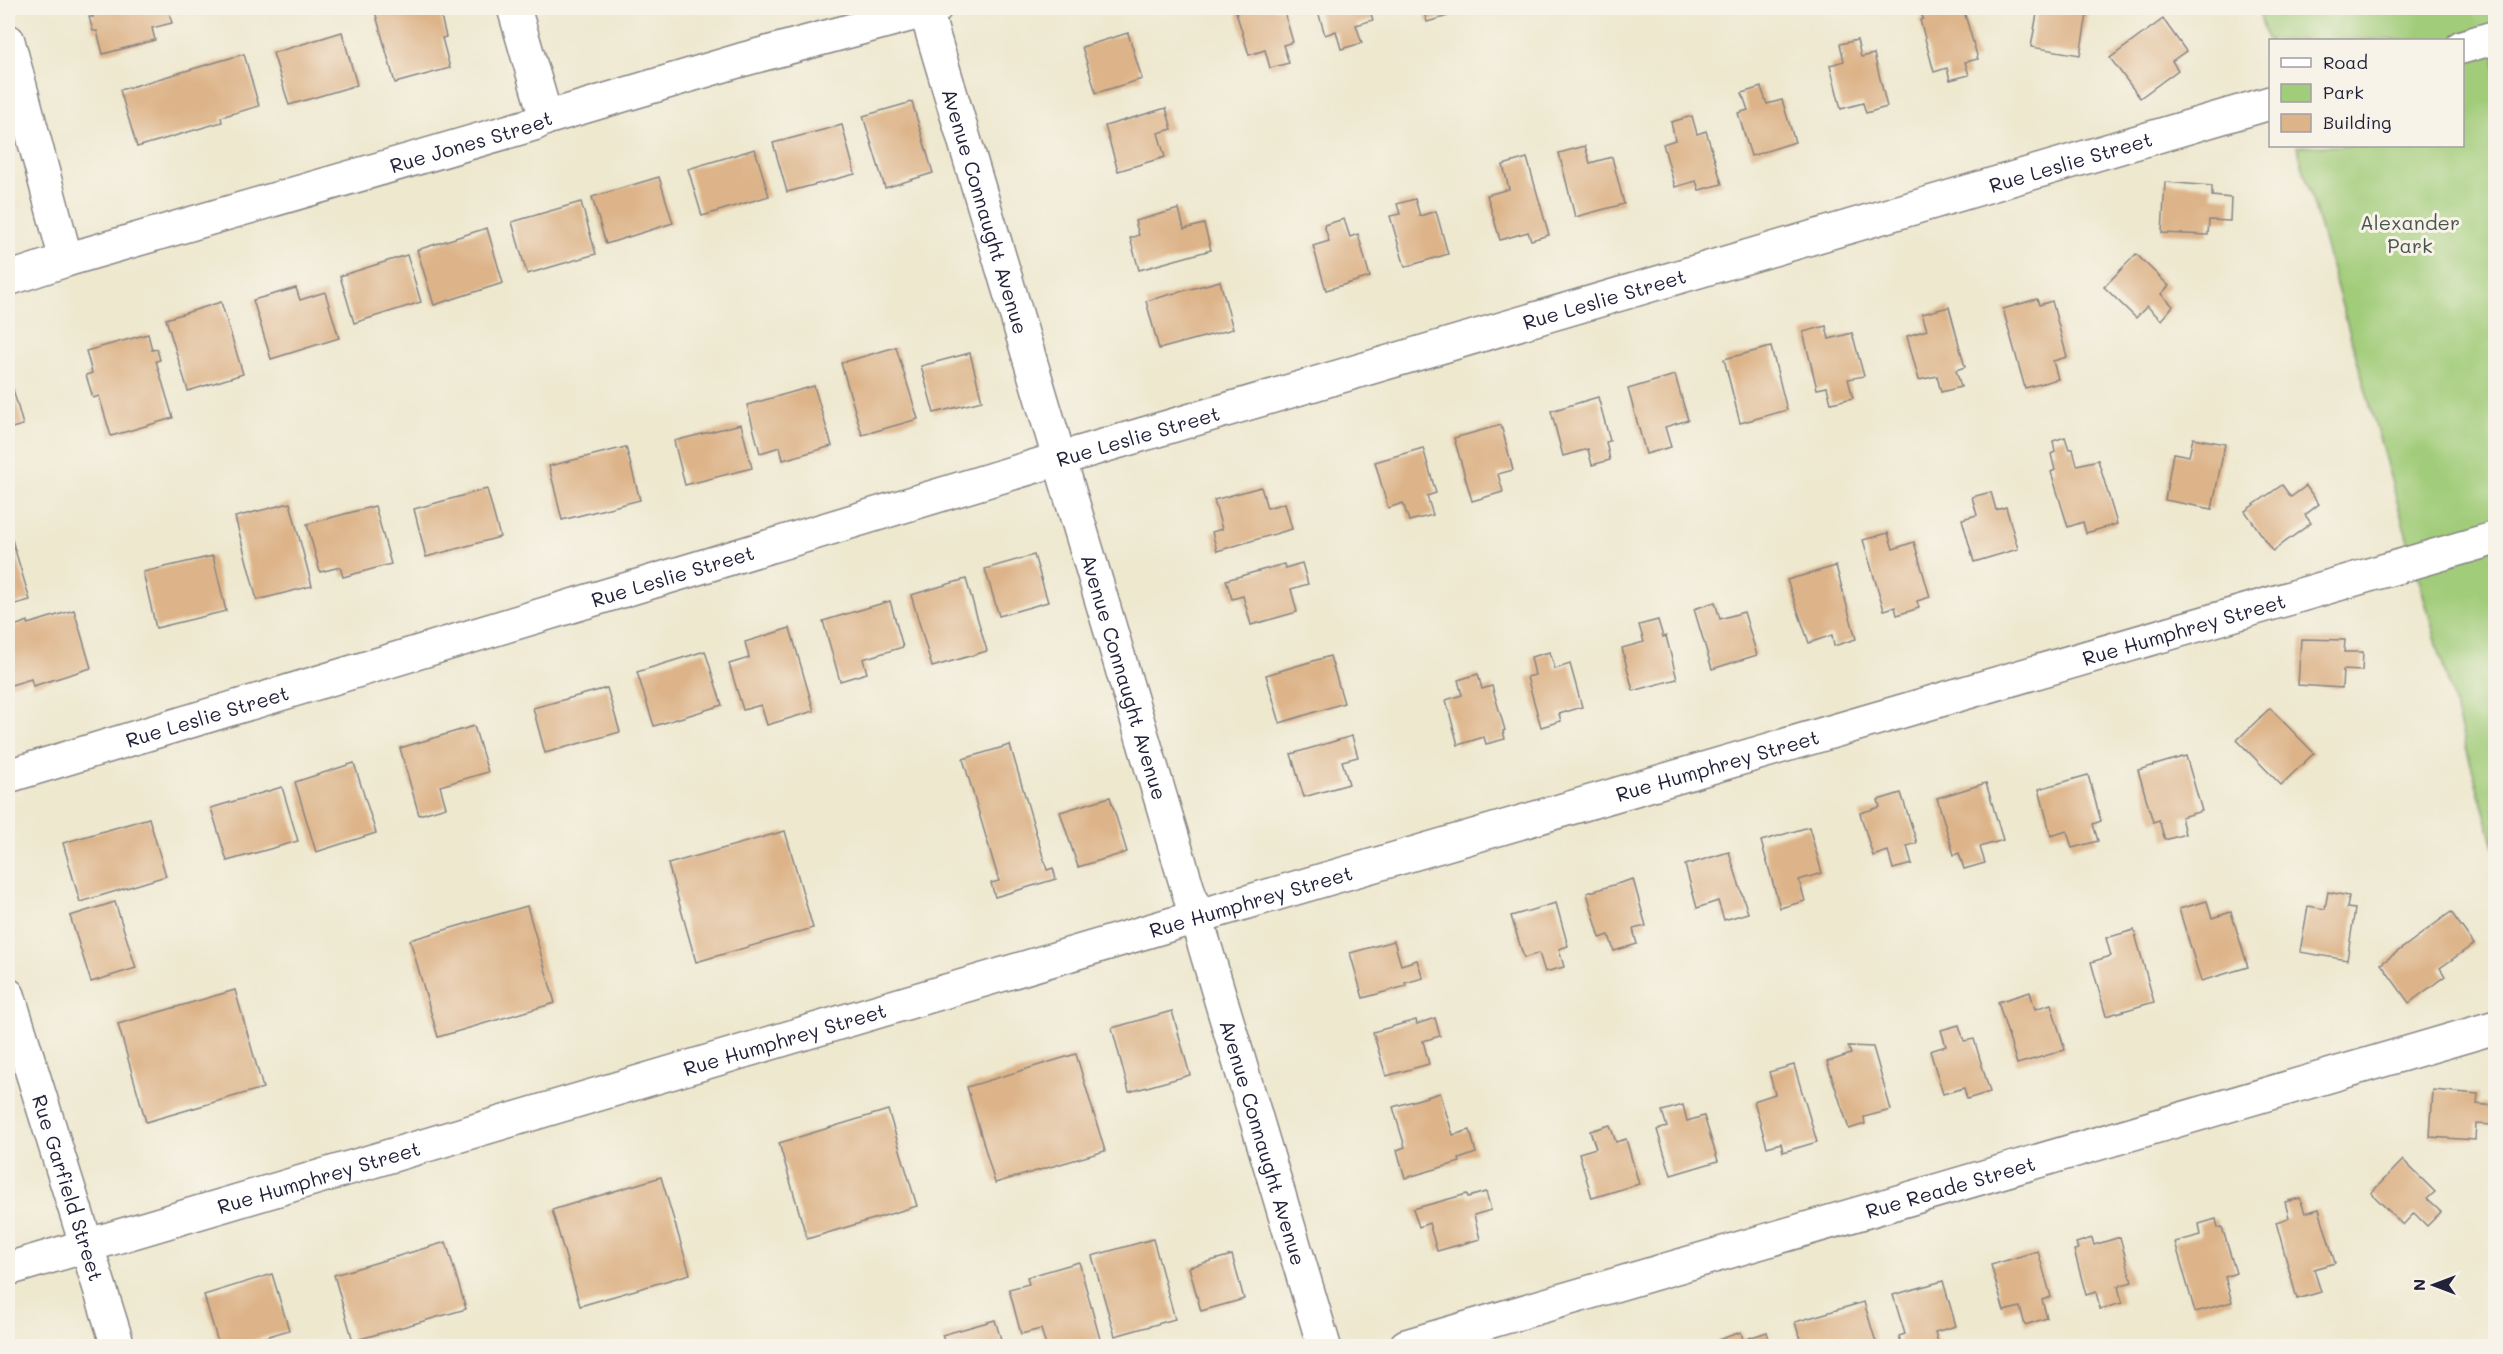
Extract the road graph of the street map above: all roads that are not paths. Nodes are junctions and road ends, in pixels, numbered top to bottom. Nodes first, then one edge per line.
1 (514, 8) edge
2 (929, 8) edge
3 (2496, 37) edge
4 (8, 40) edge
5 (2464, 47) edge
6 (2269, 104) edge
7 (546, 118) junction
8 (66, 260) junction
9 (8, 279) edge
10 (1059, 459) junction
11 (2496, 537) edge
12 (8, 776) edge
13 (1196, 917) junction
14 (8, 994) edge
15 (2496, 1027) edge
16 (87, 1245) junction
17 (8, 1269) edge
18 (118, 1347) edge
19 (1324, 1347) edge
20 (1406, 1347) edge

1 - 7 street
2 - 7 street, Rue Jones Street
2 - 10 street, Avenue Connaught Avenue
3 - 5 street
4 - 8 street
6 - 10 street, Rue Leslie Street
7 - 8 street, Rue Jones Street
8 - 9 street, Rue Jones Street
10 - 12 street, Rue Leslie Street
10 - 13 street, Avenue Connaught Avenue
11 - 13 street, Rue Humphrey Street
13 - 16 street, Rue Humphrey Street
13 - 19 street, Avenue Connaught Avenue
14 - 16 street, Rue Garfield Street
15 - 20 street, Rue Reade Street
16 - 17 street, Rue Humphrey Street
16 - 18 street, Rue Garfield Street

